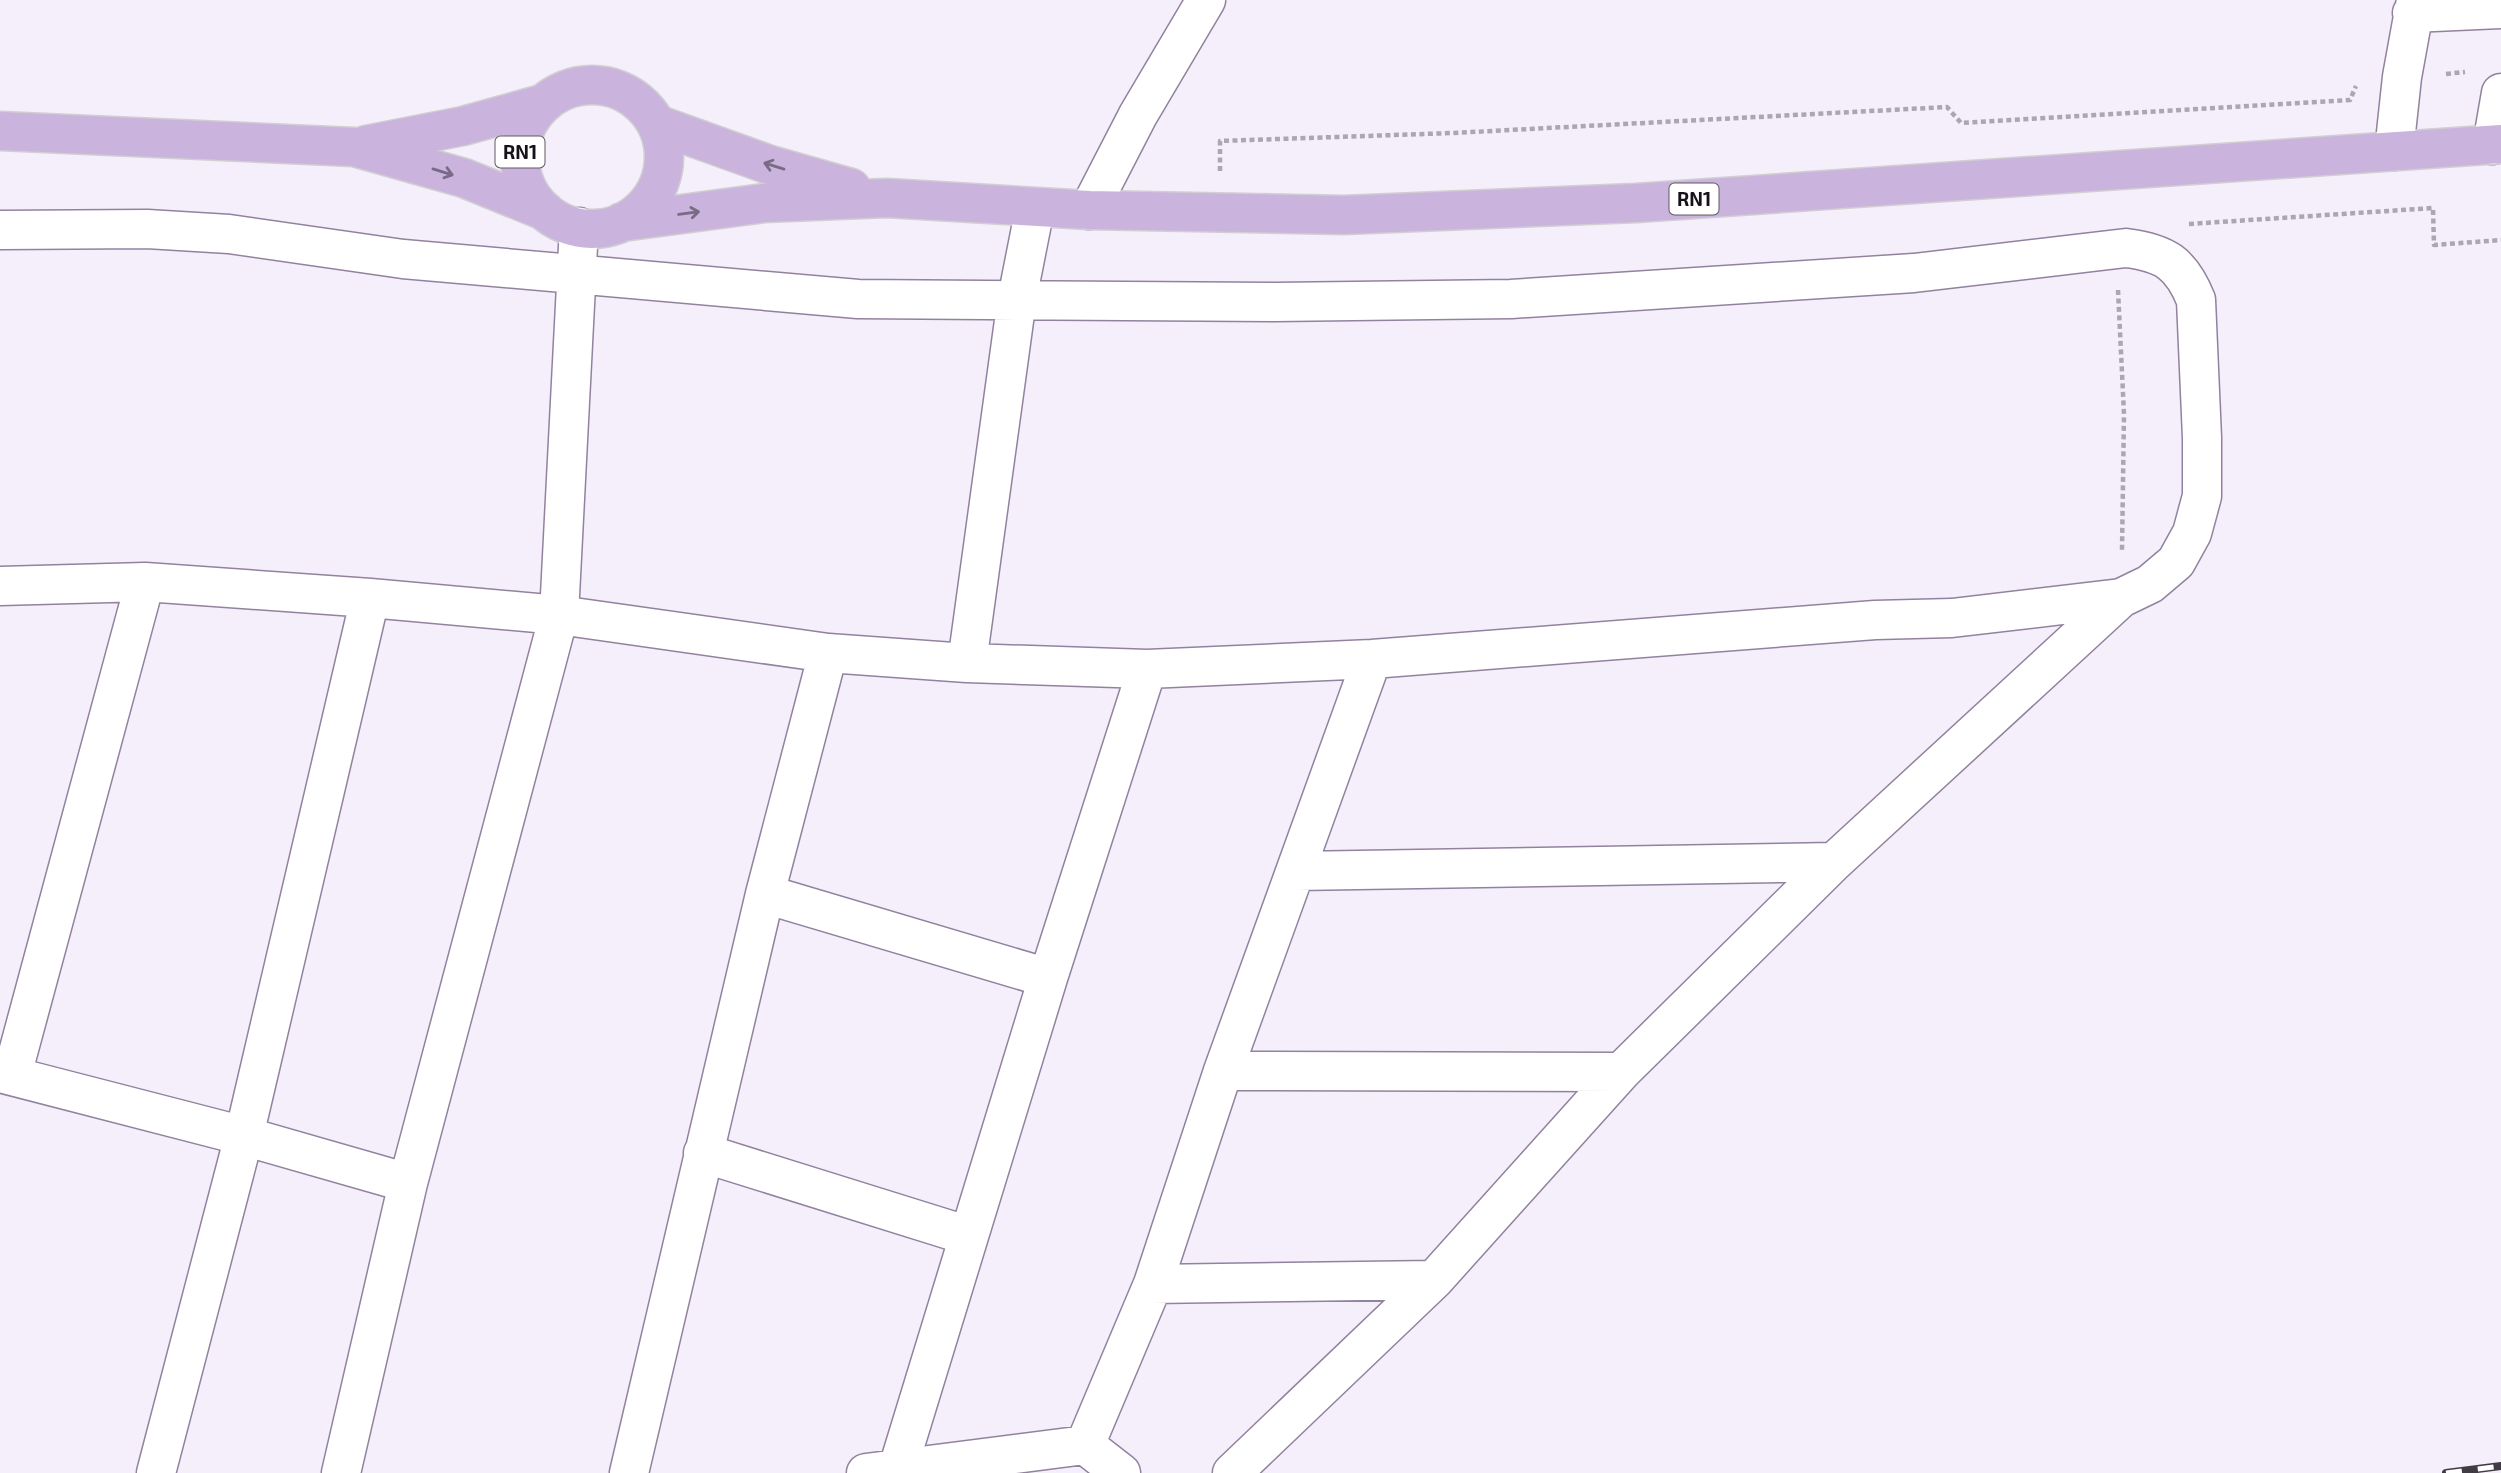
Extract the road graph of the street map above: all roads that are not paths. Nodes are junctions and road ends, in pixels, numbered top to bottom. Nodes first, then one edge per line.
1 (1206, 0) edge
2 (2414, 7) edge
3 (2501, 9) edge
4 (2489, 82) edge
5 (542, 104) junction
6 (656, 124) junction
7 (0, 131) edge
8 (2496, 144) edge
9 (354, 147) junction
10 (2394, 151) junction
11 (887, 198) junction
12 (1035, 208) junction
13 (1089, 210) junction
14 (545, 211) junction
15 (622, 222) junction
16 (579, 227) junction
17 (0, 230) edge
18 (577, 274) junction
19 (1017, 299) junction
20 (145, 582) junction
21 (0, 586) edge
22 (370, 598) junction
23 (2121, 598) junction
24 (559, 615) junction
25 (828, 653) junction
26 (1373, 659) junction
27 (967, 663) junction
28 (1147, 669) junction
29 (1834, 862) junction
30 (1297, 871) junction
31 (765, 894) junction
32 (1048, 978) junction
33 (1223, 1071) junction
34 (1621, 1072) junction
35 (6, 1074) edge
36 (244, 1136) junction
37 (703, 1153) junction
38 (408, 1183) junction
39 (969, 1236) junction
40 (1434, 1280) junction
41 (1153, 1284) junction
42 (1085, 1445) junction
43 (882, 1470) edge
44 (156, 1473) edge
45 (341, 1473) edge
46 (629, 1473) edge
47 (1121, 1473) edge
48 (1232, 1473) edge

1 - 13 street
2 - 3 street
2 - 10 street
4 - 8 street
5 - 6 main road, RN1
5 - 9 main road, RN1
5 - 14 main road, RN1
11 -> 6 main road, RN1
6 - 15 main road, RN1
7 - 9 main road, RN1
8 - 10 main road, RN1
9 -> 14 main road, RN1
10 - 13 main road, RN1
11 - 12 main road, RN1
15 -> 11 main road, RN1
12 - 13 main road, RN1
12 - 19 street
14 - 16 main road, RN1
15 - 16 main road, RN1
16 - 18 street
17 - 18 street
18 - 19 street
18 - 24 street
19 - 23 street
19 - 27 street
20 - 21 street
20 - 22 street
20 - 35 street
22 - 24 street
22 - 36 street
23 - 26 street
23 - 29 street
24 - 25 street
24 - 38 street
25 - 27 street
25 - 31 street
26 - 28 street
26 - 30 street
27 - 28 street
28 - 32 street
29 - 30 street
29 - 34 street
30 - 33 street
31 - 32 street
31 - 37 street
32 - 39 street
33 - 34 street
33 - 41 street
34 - 40 street
35 - 36 street
36 - 38 street
36 - 44 street
37 - 39 street
37 - 46 street
38 - 45 street
39 - 43 street
40 - 41 street
40 - 48 street
41 - 42 street
42 - 43 street
42 - 47 street

